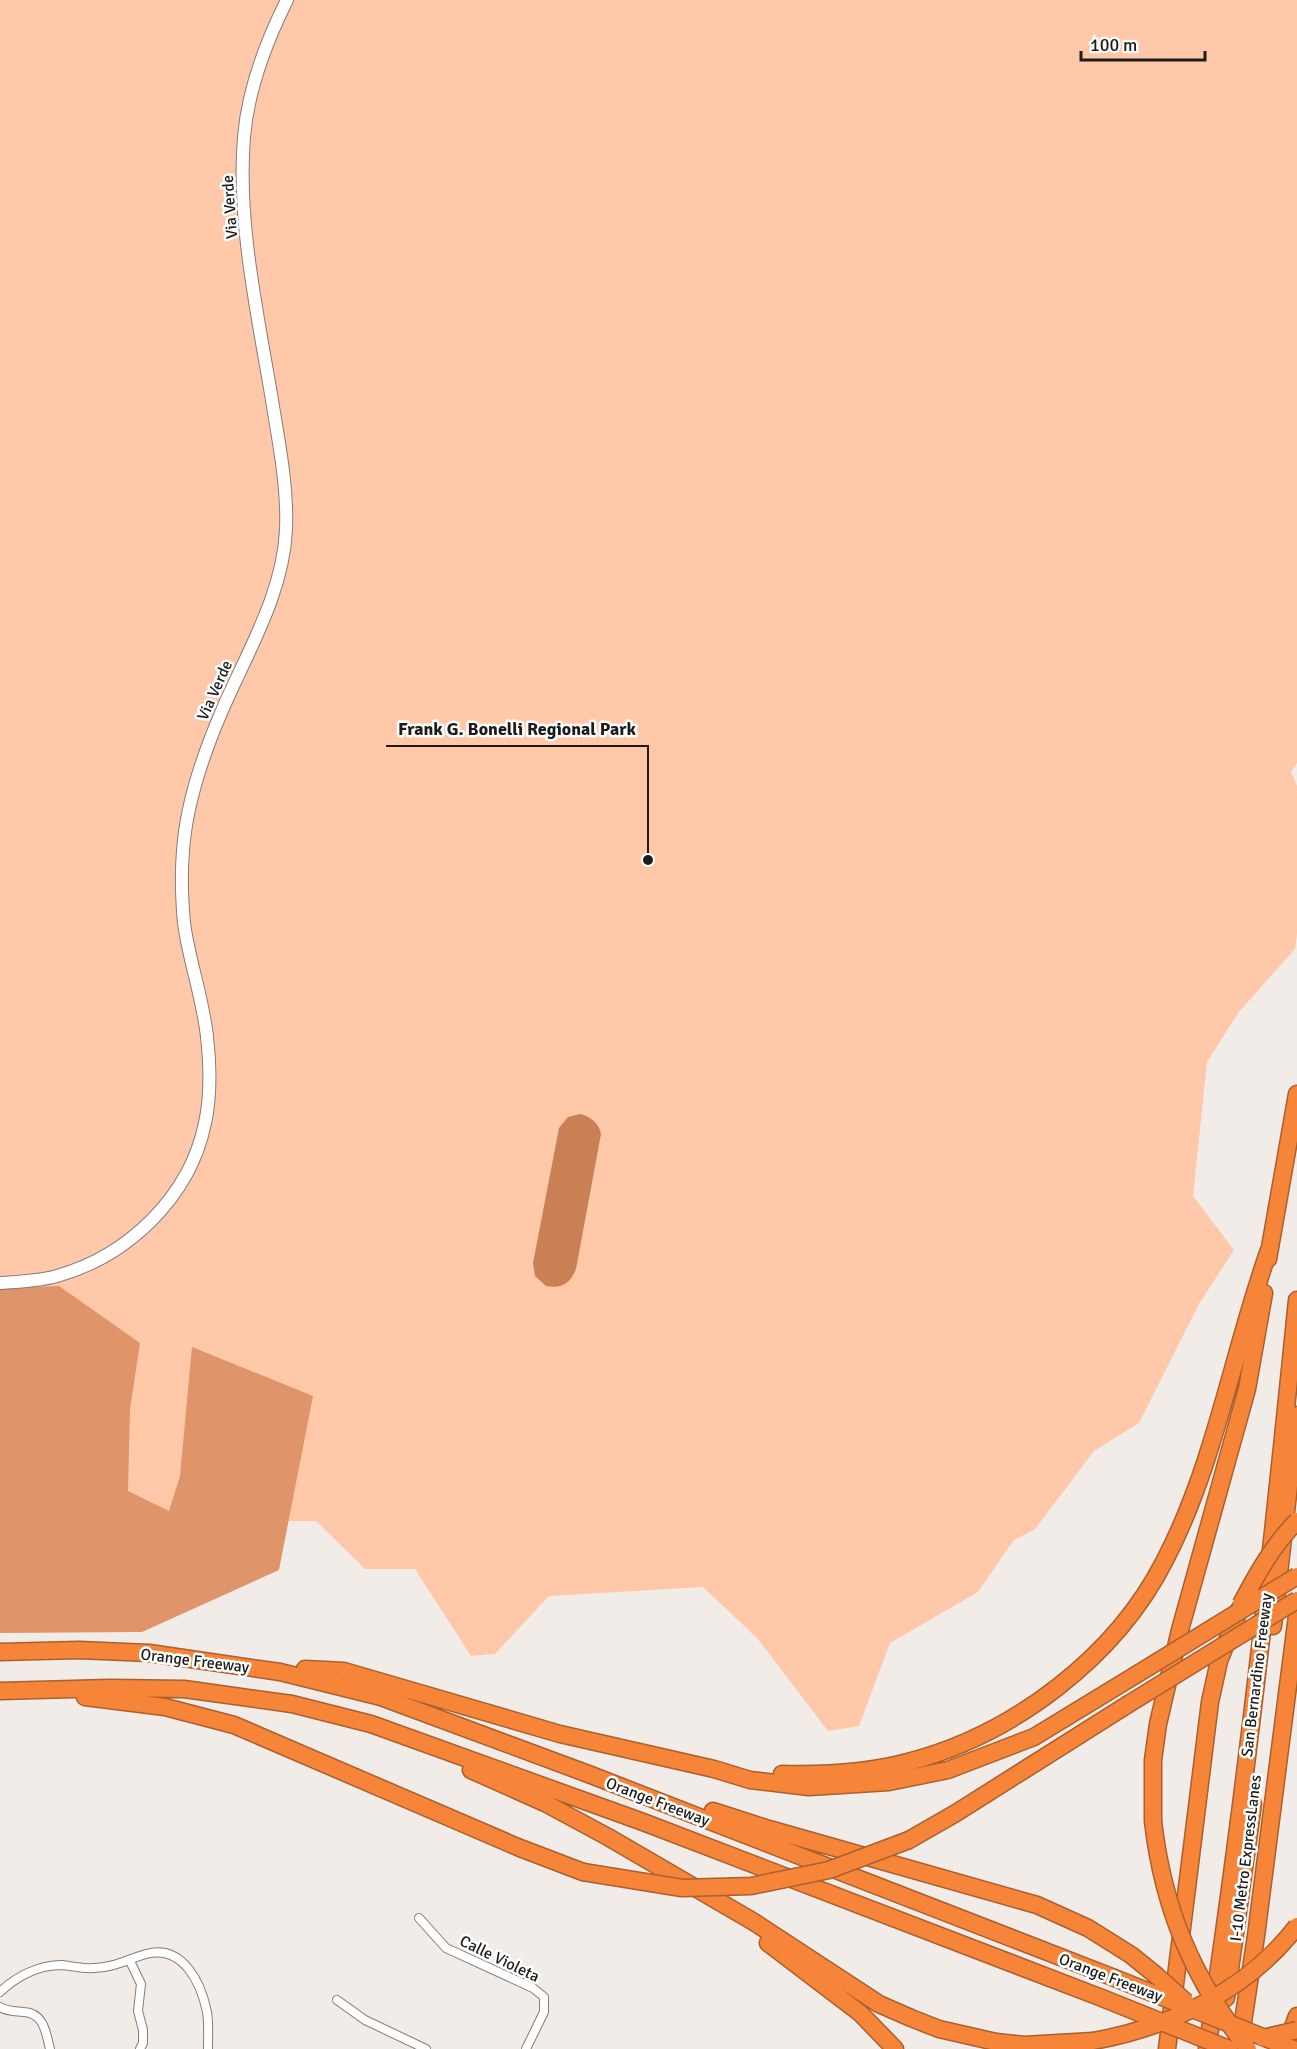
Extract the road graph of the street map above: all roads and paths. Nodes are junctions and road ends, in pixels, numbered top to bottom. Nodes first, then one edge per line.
1 (287, 0) edge
2 (1297, 1094) edge
3 (1269, 1250) junction
4 (0, 1283) edge
5 (1297, 1300) edge
6 (1297, 1415) edge
7 (1297, 1514) edge
8 (1297, 1521) edge
9 (1297, 1576) edge
10 (1297, 1600) edge
11 (1297, 1616) edge
12 (1293, 1646) junction
13 (0, 1652) edge
14 (224, 1663) junction
15 (25, 1690) junction
16 (0, 1691) edge
17 (421, 1741) junction
18 (714, 1769) junction
19 (591, 1775) junction
20 (729, 1909) junction
21 (419, 1918) dead end
22 (1297, 1926) edge
23 (130, 1961) junction
24 (0, 1992) edge
25 (337, 2000) dead end
26 (0, 2007) edge
27 (1297, 2016) edge
28 (1297, 2030) edge
29 (50, 2049) edge
30 (140, 2049) edge
31 (208, 2049) edge
32 (426, 2049) edge
33 (526, 2049) edge
34 (895, 2049) edge
35 (1167, 2049) edge
36 (1207, 2049) edge
37 (1217, 2049) edge
38 (1228, 2049) edge
39 (1239, 2049) edge
40 (1248, 2049) edge
41 (1284, 2049) edge
42 (1293, 2049) edge

1 - 4 main road, Via Verde
2 - 3 highway
3 - 18 highway
3 - 40 highway, bridge
5 - 36 highway, San Bernardino Freeway
6 - 37 highway, I-10 Metro ExpressLanes
7 - 12 highway
8 - 35 highway, bridge
9 - 18 highway, bridge
10 - 15 highway, bridge
11 - 12 highway, San Bernardino Freeway
12 - 39 highway, San Bernardino Freeway
13 - 14 highway, Orange Freeway
14 - 18 highway
14 - 19 highway, Orange Freeway
15 - 16 highway, Orange Freeway
15 - 17 highway, Orange Freeway
17 - 20 highway
17 - 38 highway, Orange Freeway, bridge
19 - 38 highway, bridge
19 - 42 highway, Orange Freeway, bridge
20 - 22 highway, bridge
20 - 34 highway
21 - 33 street, Calle Violeta
23 - 24 street
23 - 30 street
23 - 31 street
25 - 32 street
26 - 29 street
27 - 41 highway
28 - 38 highway, bridge

